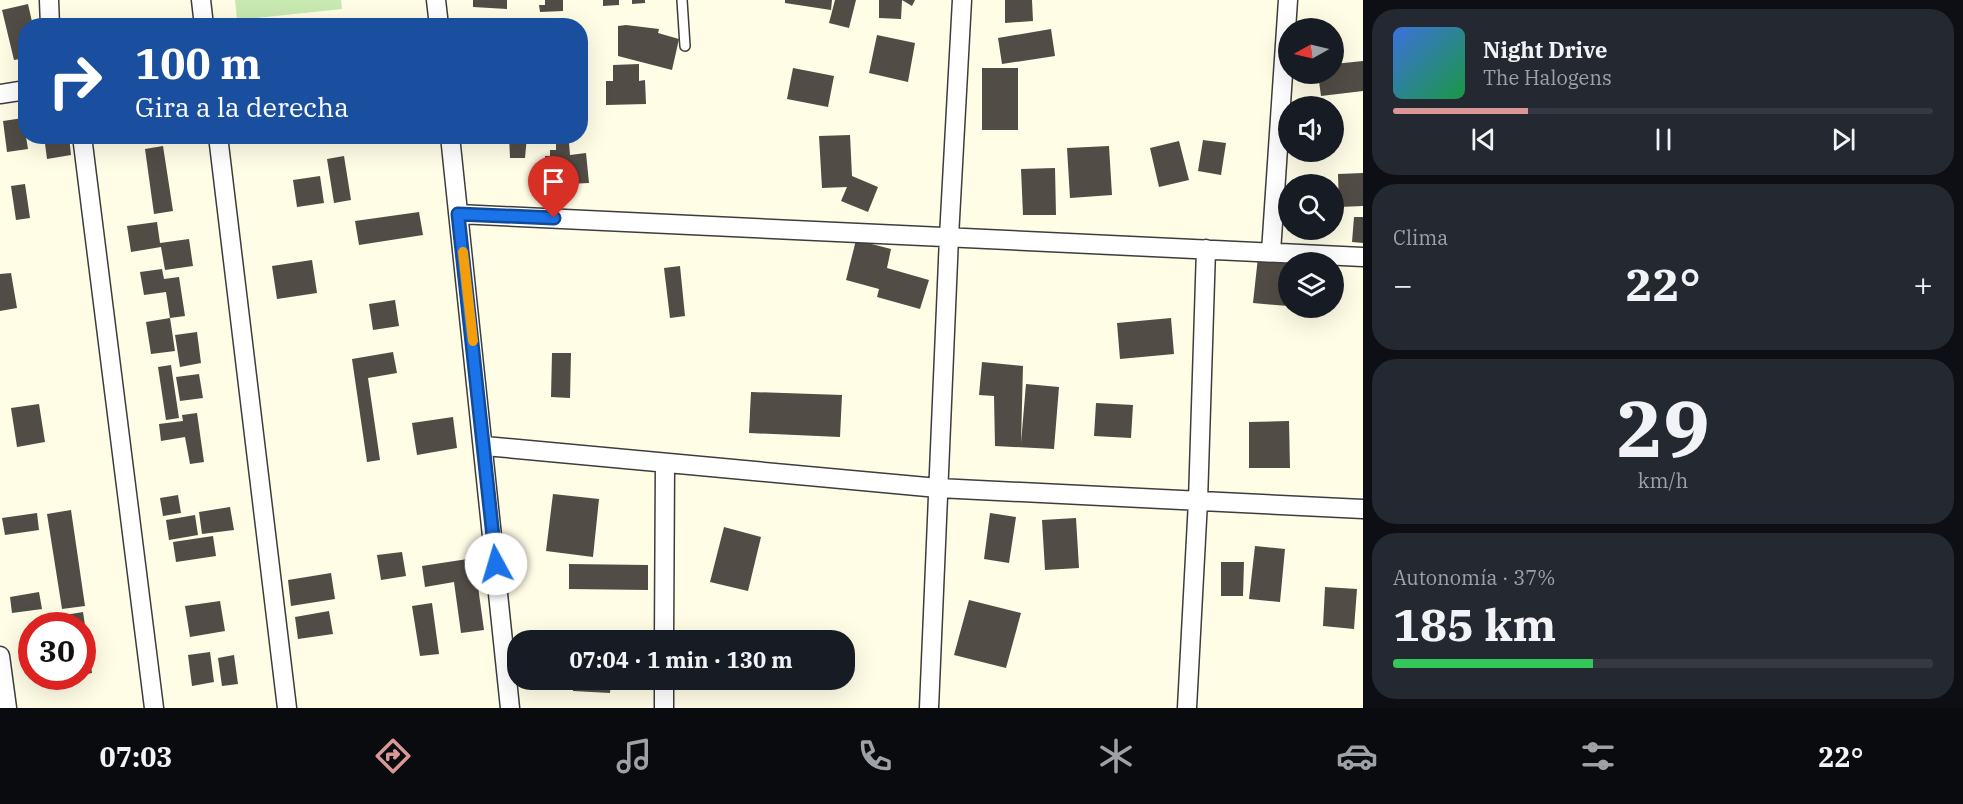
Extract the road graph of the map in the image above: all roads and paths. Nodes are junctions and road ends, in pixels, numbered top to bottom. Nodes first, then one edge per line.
1 (49, 0) edge
2 (201, 0) edge
3 (436, 0) edge
4 (682, 0) edge
5 (962, 0) edge
6 (1288, 0) edge
7 (50, 18) edge
8 (203, 18) edge
9 (438, 18) edge
10 (686, 46) dead end
11 (18, 91) edge
12 (0, 94) edge
13 (83, 144) edge
14 (219, 144) edge
15 (451, 144) edge
16 (458, 214) junction
17 (949, 237) junction
18 (1206, 249) junction
19 (1271, 252) junction
20 (1363, 257) edge
21 (485, 446) junction
22 (665, 464) junction
23 (938, 488) junction
24 (1198, 501) junction
25 (1363, 509) edge
26 (664, 630) edge
27 (0, 656) edge
28 (664, 690) edge
29 (504, 707) edge
30 (7, 708) edge
31 (154, 708) edge
32 (287, 708) edge
33 (664, 708) edge
34 (929, 708) edge
35 (1187, 708) edge

1 - 7 street
2 - 8 street
3 - 9 street
4 - 10 lane
5 - 17 street
6 - 19 street
11 - 12 street
13 - 31 street
14 - 32 street
15 - 16 street
16 - 17 street
16 - 21 street
17 - 18 street
17 - 23 street
18 - 19 street
18 - 24 street
19 - 20 street
21 - 22 street
21 - 29 street
22 - 23 street
22 - 26 street
23 - 24 street
23 - 34 street
24 - 25 street
24 - 35 street
27 - 30 street
28 - 33 street

